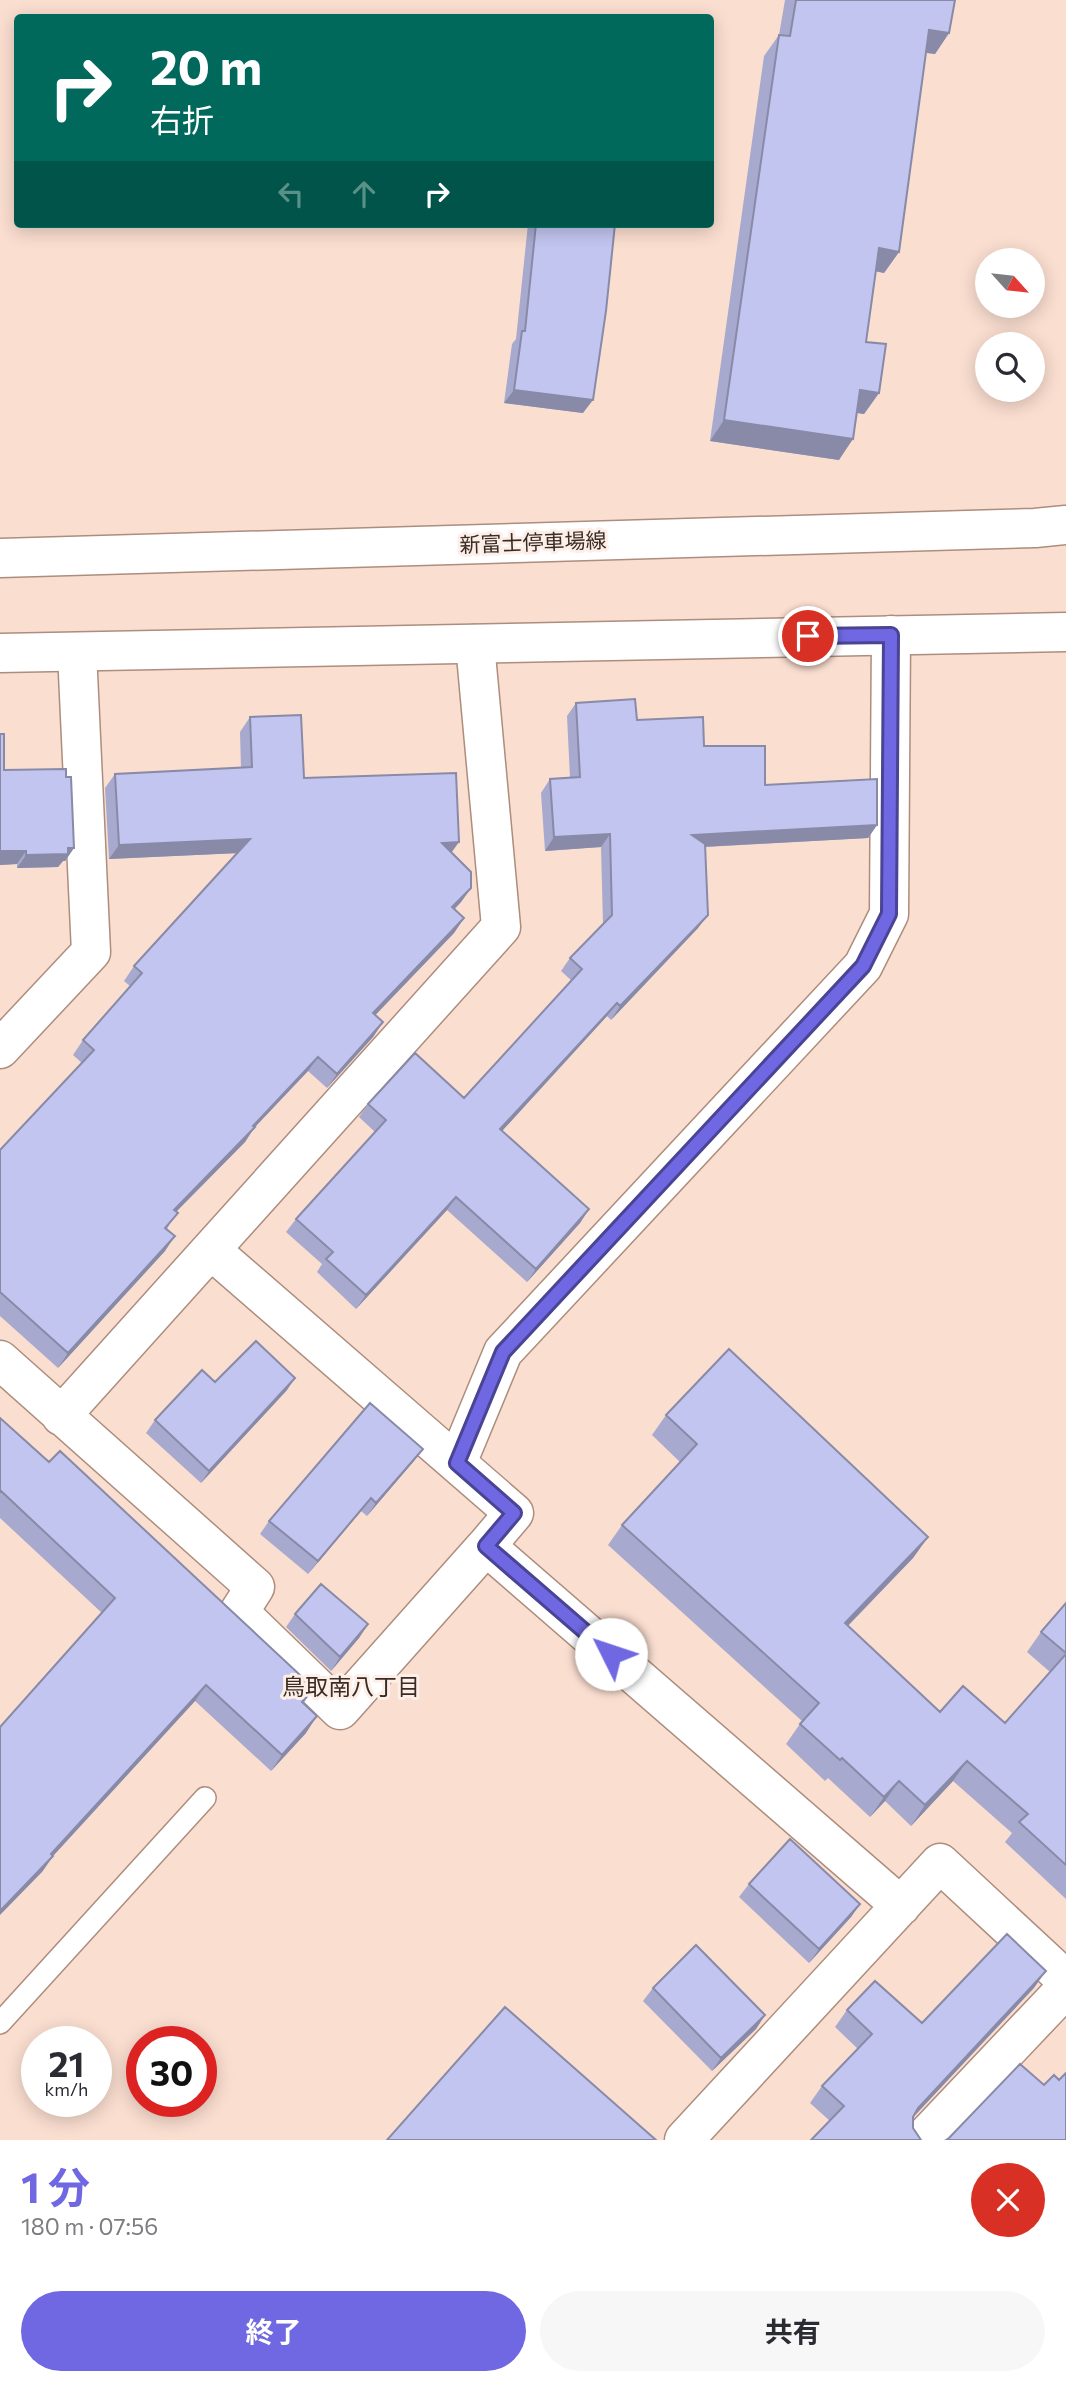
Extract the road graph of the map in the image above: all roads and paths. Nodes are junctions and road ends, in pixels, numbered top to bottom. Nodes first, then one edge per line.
1 (1066, 525) edge
2 (0, 558) edge
3 (1066, 632) edge
4 (891, 635) junction
5 (475, 643) junction
6 (78, 652) junction
7 (0, 653) edge
8 (0, 1049) edge
9 (211, 1250) junction
10 (0, 1360) edge
11 (61, 1416) junction
12 (457, 1463) junction
13 (486, 1546) junction
14 (205, 1798) dead end
15 (901, 1906) junction
16 (1066, 1980) edge
17 (1066, 1988) edge
18 (0, 2023) edge
19 (684, 2140) edge
20 (922, 2140) edge

1 - 2 street, 新富士停車場線
3 - 4 street
4 - 5 street
4 - 12 street
5 - 6 street
5 - 9 street
6 - 7 street
6 - 8 street
9 - 11 street
9 - 12 street
10 - 11 street
11 - 13 street
12 - 13 street
13 - 15 street
14 - 18 lane
15 - 16 street
15 - 19 street
17 - 20 street

